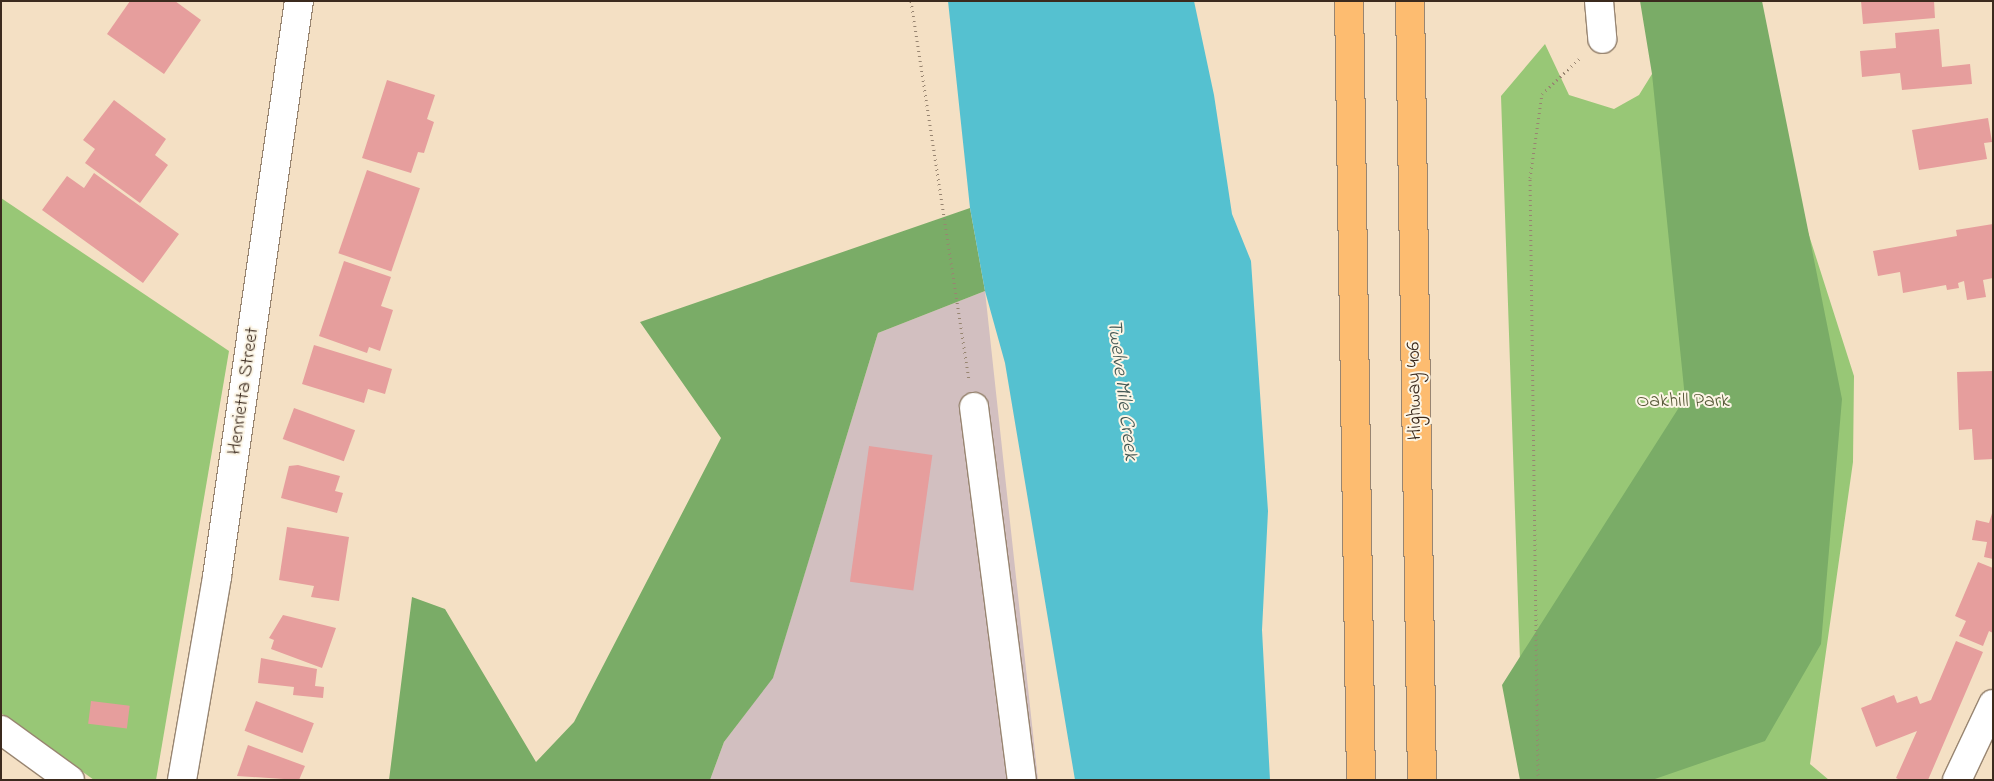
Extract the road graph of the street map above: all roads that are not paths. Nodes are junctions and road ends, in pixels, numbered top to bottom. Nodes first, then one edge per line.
1 (300, 1) edge
2 (1349, 1) edge
3 (1410, 1) edge
4 (1599, 1) edge
5 (1602, 39) road end
6 (974, 407) road end
7 (1993, 704) edge
8 (1, 730) edge
9 (70, 780) edge
10 (182, 780) edge
11 (1022, 780) edge
12 (1361, 780) edge
13 (1422, 780) edge
14 (1957, 780) edge

1 - 10 street, Henrietta Street
2 - 12 highway
3 - 13 highway, Highway 406
4 - 5 street
6 - 11 street
7 - 14 street
8 - 9 street

